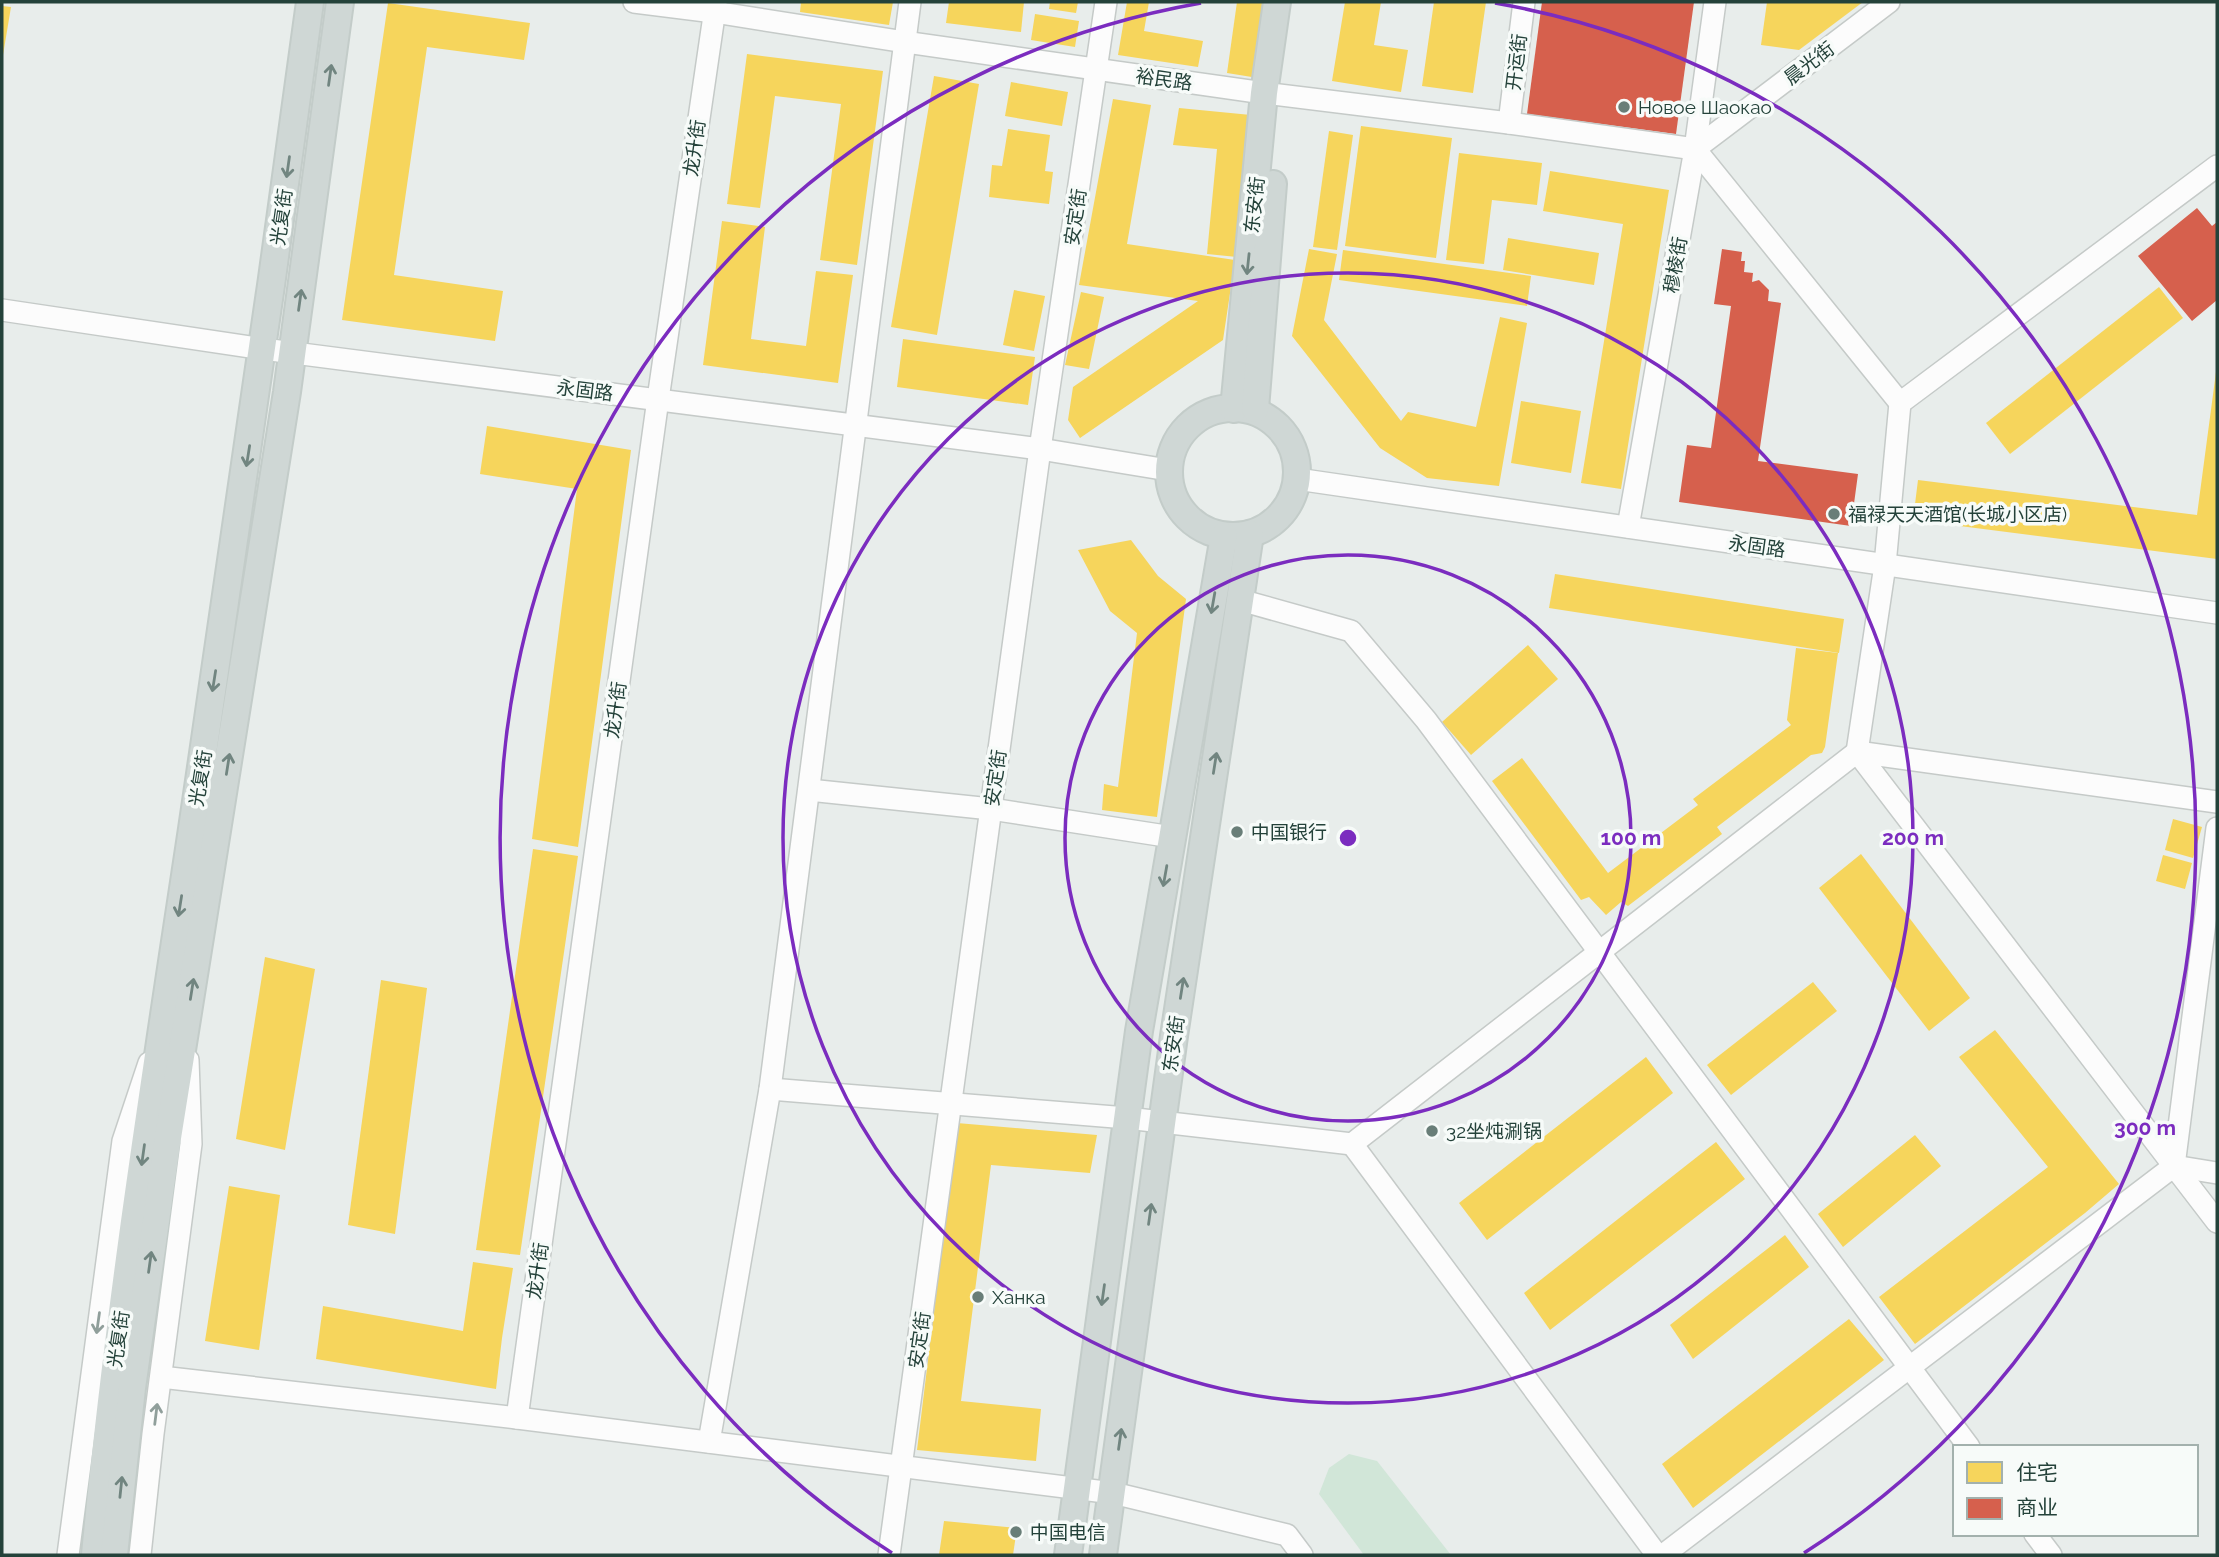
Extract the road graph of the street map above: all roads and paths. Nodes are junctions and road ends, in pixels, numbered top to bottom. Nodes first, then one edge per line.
1 (310, 2) edge
2 (340, 2) edge
3 (634, 2) edge
4 (910, 2) edge
5 (1106, 2) edge
6 (1277, 2) edge
7 (1293, 2) edge
8 (1524, 2) edge
9 (1715, 2) edge
10 (1889, 2) edge
11 (715, 7) edge
12 (905, 42) junction
13 (1097, 69) junction
14 (1273, 94) junction
15 (1509, 122) junction
16 (1695, 149) junction
17 (2217, 166) edge
18 (2, 310) edge
19 (263, 349) junction
20 (293, 353) junction
21 (658, 399) junction
22 (1900, 402) junction
23 (1245, 409) junction
24 (856, 425) junction
25 (1040, 449) junction
26 (1168, 470) junction
27 (1297, 479) junction
28 (1628, 527) junction
29 (1237, 535) junction
30 (1885, 565) junction
31 (1240, 600) junction
32 (2217, 613) edge
33 (1857, 752) junction
34 (809, 790) junction
35 (2217, 802) edge
36 (991, 809) junction
37 (2217, 828) edge
38 (1172, 837) junction
39 (1599, 953) junction
40 (175, 1019) junction
41 (771, 1089) junction
42 (951, 1104) junction
43 (1127, 1118) junction
44 (1163, 1122) junction
45 (1352, 1144) junction
46 (2174, 1166) junction
47 (2217, 1173) edge
48 (2217, 1222) edge
49 (1910, 1367) junction
50 (161, 1377) junction
51 (517, 1418) junction
52 (709, 1442) junction
53 (1968, 1445) edge
54 (901, 1466) junction
55 (1076, 1488) junction
56 (1113, 1493) junction
57 (2037, 1536) edge
58 (68, 1555) edge
59 (95, 1555) edge
60 (114, 1555) edge
61 (140, 1555) edge
62 (889, 1555) edge
63 (1068, 1555) edge
64 (1103, 1555) edge
65 (1302, 1555) edge
66 (1657, 1555) edge
67 (1663, 1555) edge
68 (2051, 1555) edge

1 -> 19 main road, 光复街
20 -> 2 main road, 光复街
3 - 11 street, 裕民路
4 - 12 street
5 - 13 street, 安定街
6 - 14 main road, 东安街
7 - 14 main road, 东安街
8 - 15 street, 开运街
9 - 16 street, 穆棱街
10 - 16 street, 晨光街
11 - 12 street, 裕民路
11 - 21 street, 龙升街
12 - 13 street, 裕民路
12 - 24 street
13 - 14 street, 裕民路
13 - 25 street, 安定街
14 - 15 street, 裕民路
14 - 23 main road, 东安街
15 - 16 street, 裕民路
16 - 22 street
16 - 28 street, 穆棱街
17 - 22 street
18 - 19 street, 永固路
19 - 20 street, 永固路
19 -> 40 main road, 光复街
20 - 21 street, 永固路
40 -> 20 main road, 光复街
21 - 24 street, 永固路
21 - 51 street, 龙升街
22 - 30 street
23 - 26 main road
23 - 27 main road
24 - 25 street, 永固路
24 - 34 street
25 - 26 street, 永固路
25 - 36 street, 安定街
26 - 29 main road
27 - 28 street, 永固路
27 - 29 main road
28 - 30 street, 永固路
29 - 31 main road, 东安街
29 -> 38 main road, 东安街
30 - 32 street, 永固路
30 - 33 street
31 - 39 street
44 -> 31 main road, 东安街
33 - 35 street
33 - 39 street
33 - 46 street
34 - 36 street
34 - 41 street
36 - 38 street
36 - 42 street, 安定街
37 - 46 street
38 -> 43 main road, 东安街
39 - 45 street
39 - 49 street
40 - 50 street
40 -> 58 street
40 -> 59 main road, 光复街
60 -> 40 main road
41 - 42 street
41 - 52 street
42 - 43 street
42 - 54 street, 安定街
43 - 44 street
43 -> 55 main road, 东安街
44 - 45 street
56 -> 44 main road, 东安街
45 - 66 street
46 - 47 street
46 - 48 street
46 - 49 street
49 - 53 street
49 - 67 street
50 - 51 street
61 -> 50 street
51 - 52 street
52 - 54 street
54 - 55 street
54 - 62 street, 安定街
55 - 56 street
55 - 63 main road, 东安街
56 - 64 main road, 东安街
56 - 65 street
57 - 68 street

